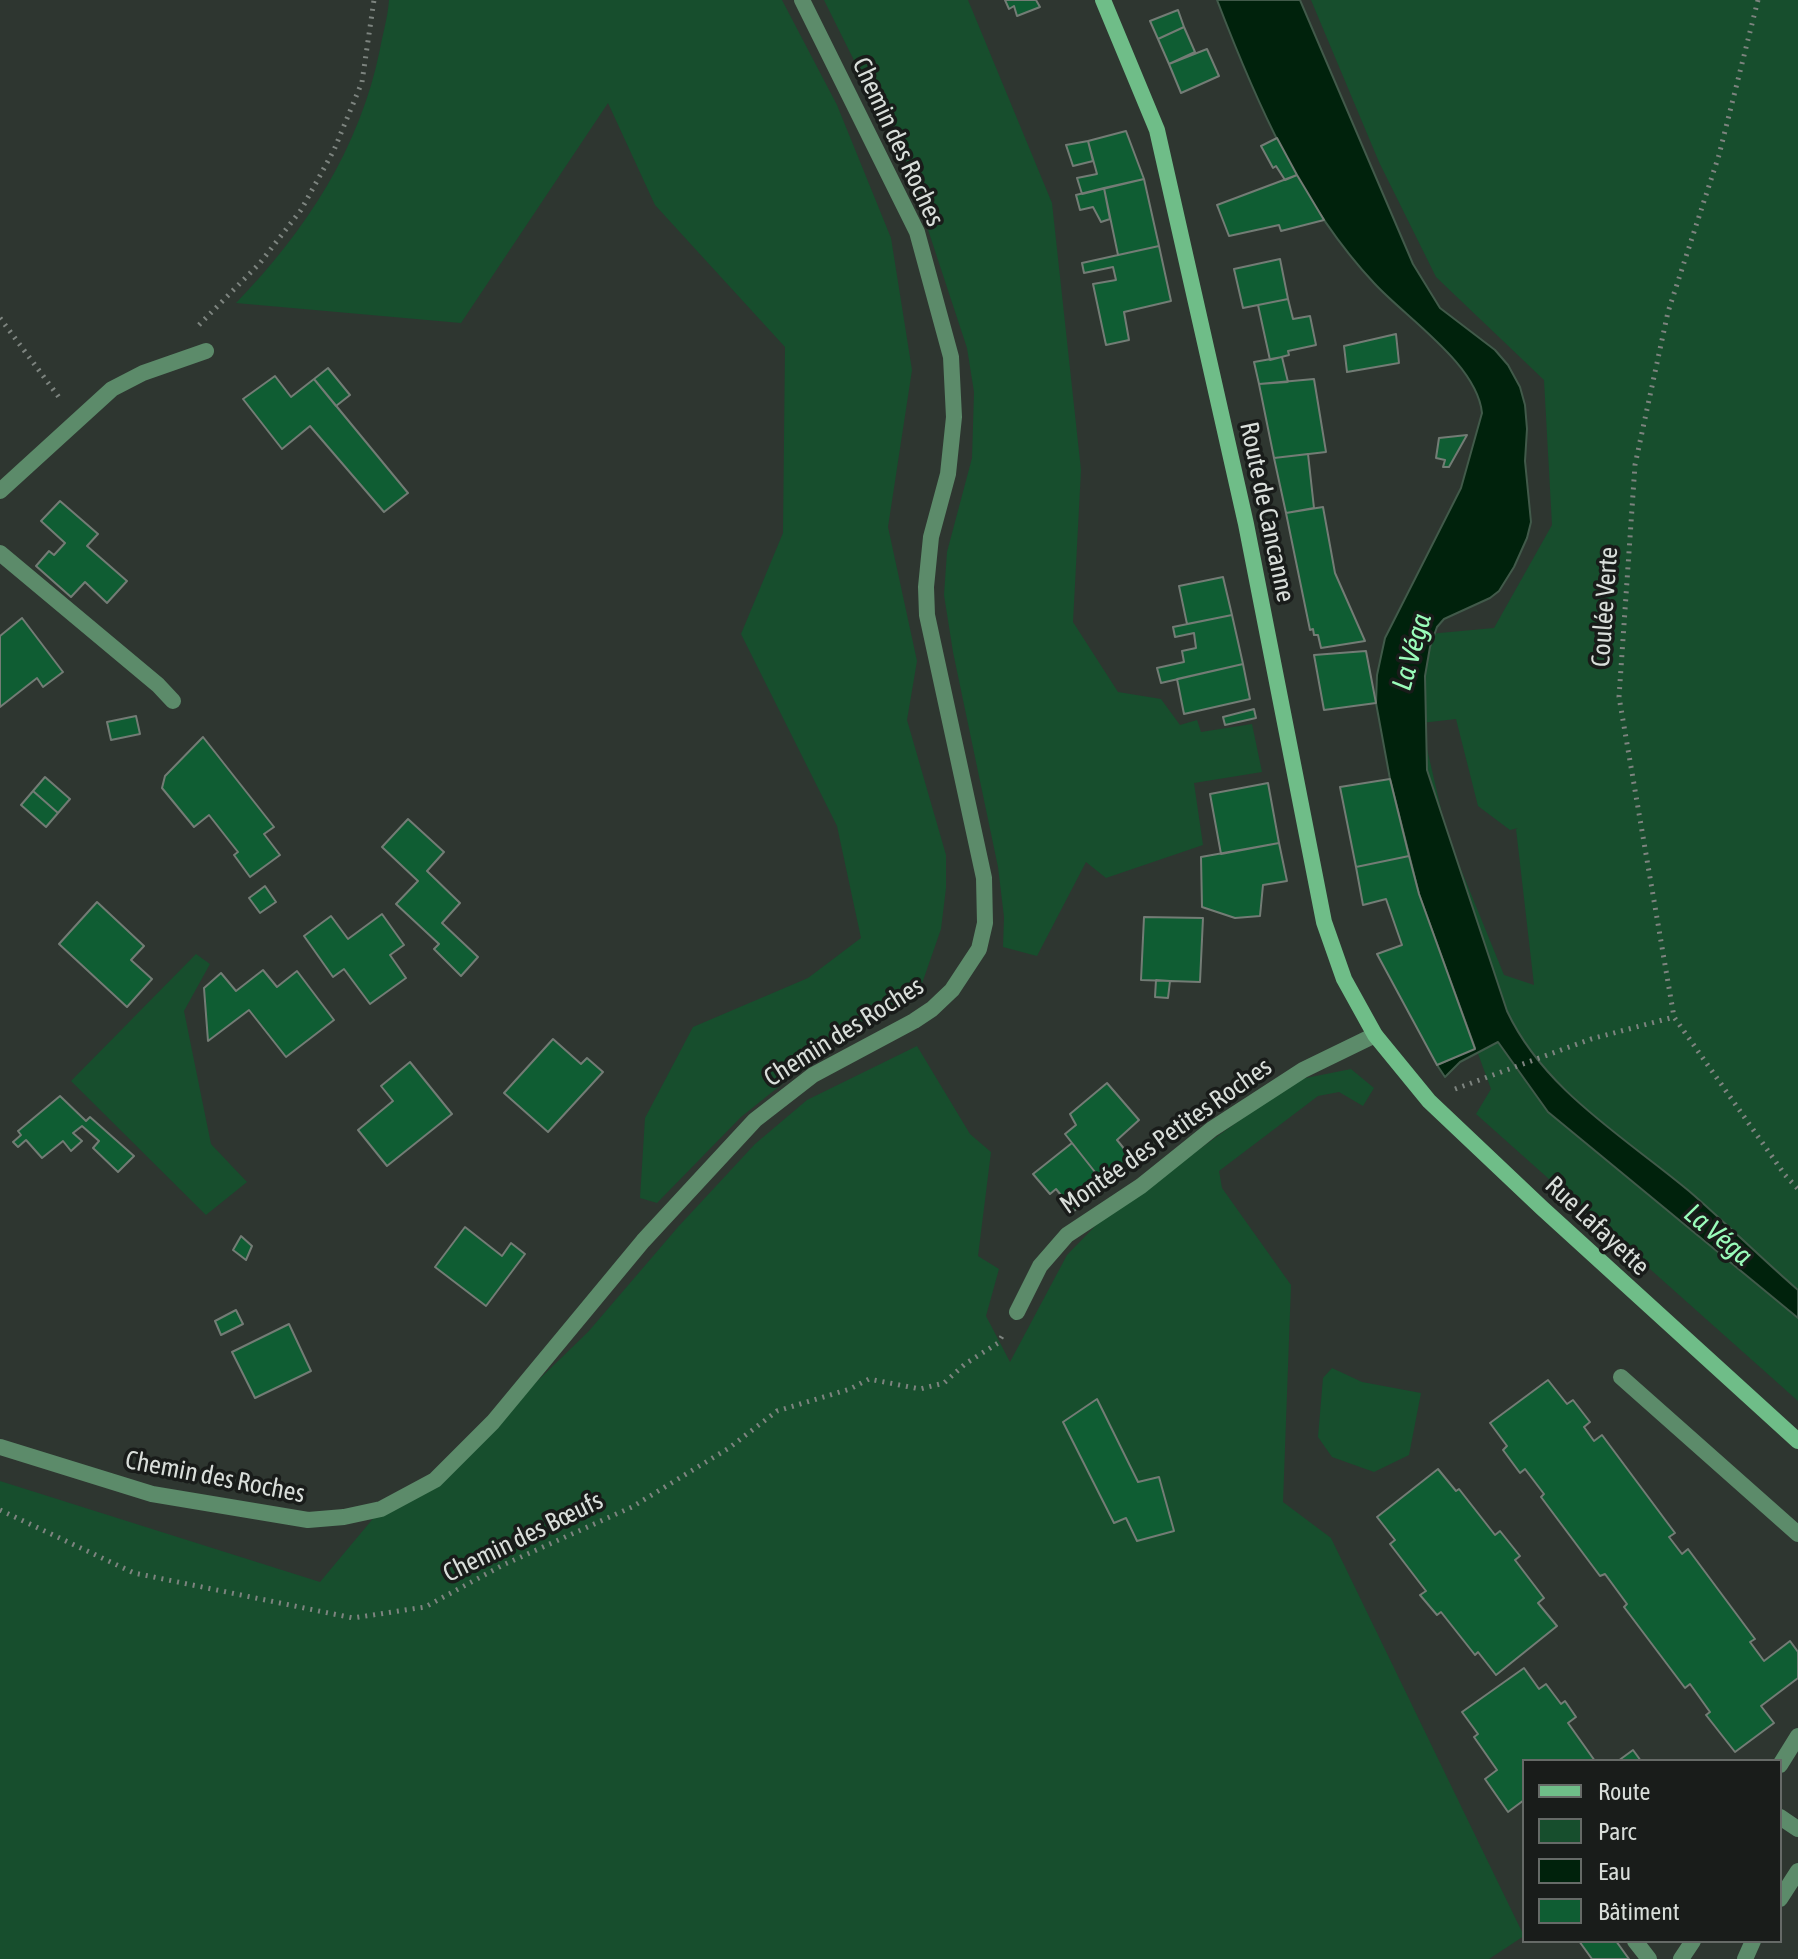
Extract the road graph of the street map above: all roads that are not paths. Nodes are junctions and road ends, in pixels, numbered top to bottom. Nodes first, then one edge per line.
1 (802, 0) edge
2 (1103, 0) edge
3 (206, 351) dead end
4 (0, 491) edge
5 (0, 553) edge
6 (173, 701) dead end
7 (1375, 1035) junction
8 (1017, 1312) road end
9 (1621, 1377) dead end
10 (1798, 1441) edge
11 (0, 1447) edge
12 (1798, 1534) edge
13 (1798, 1736) edge
14 (1782, 1762) edge
15 (1798, 1871) edge
16 (1782, 1896) edge
17 (1637, 1943) edge
18 (1649, 1959) edge

1 - 11 street, Chemin des Roches
2 - 7 main road, Route de Cancanne
3 - 4 street
5 - 6 street
7 - 8 street, Montée des Petites Roches
7 - 10 main road, Rue Lafayette
9 - 12 street
13 - 14 street
15 - 16 street
17 - 18 street

